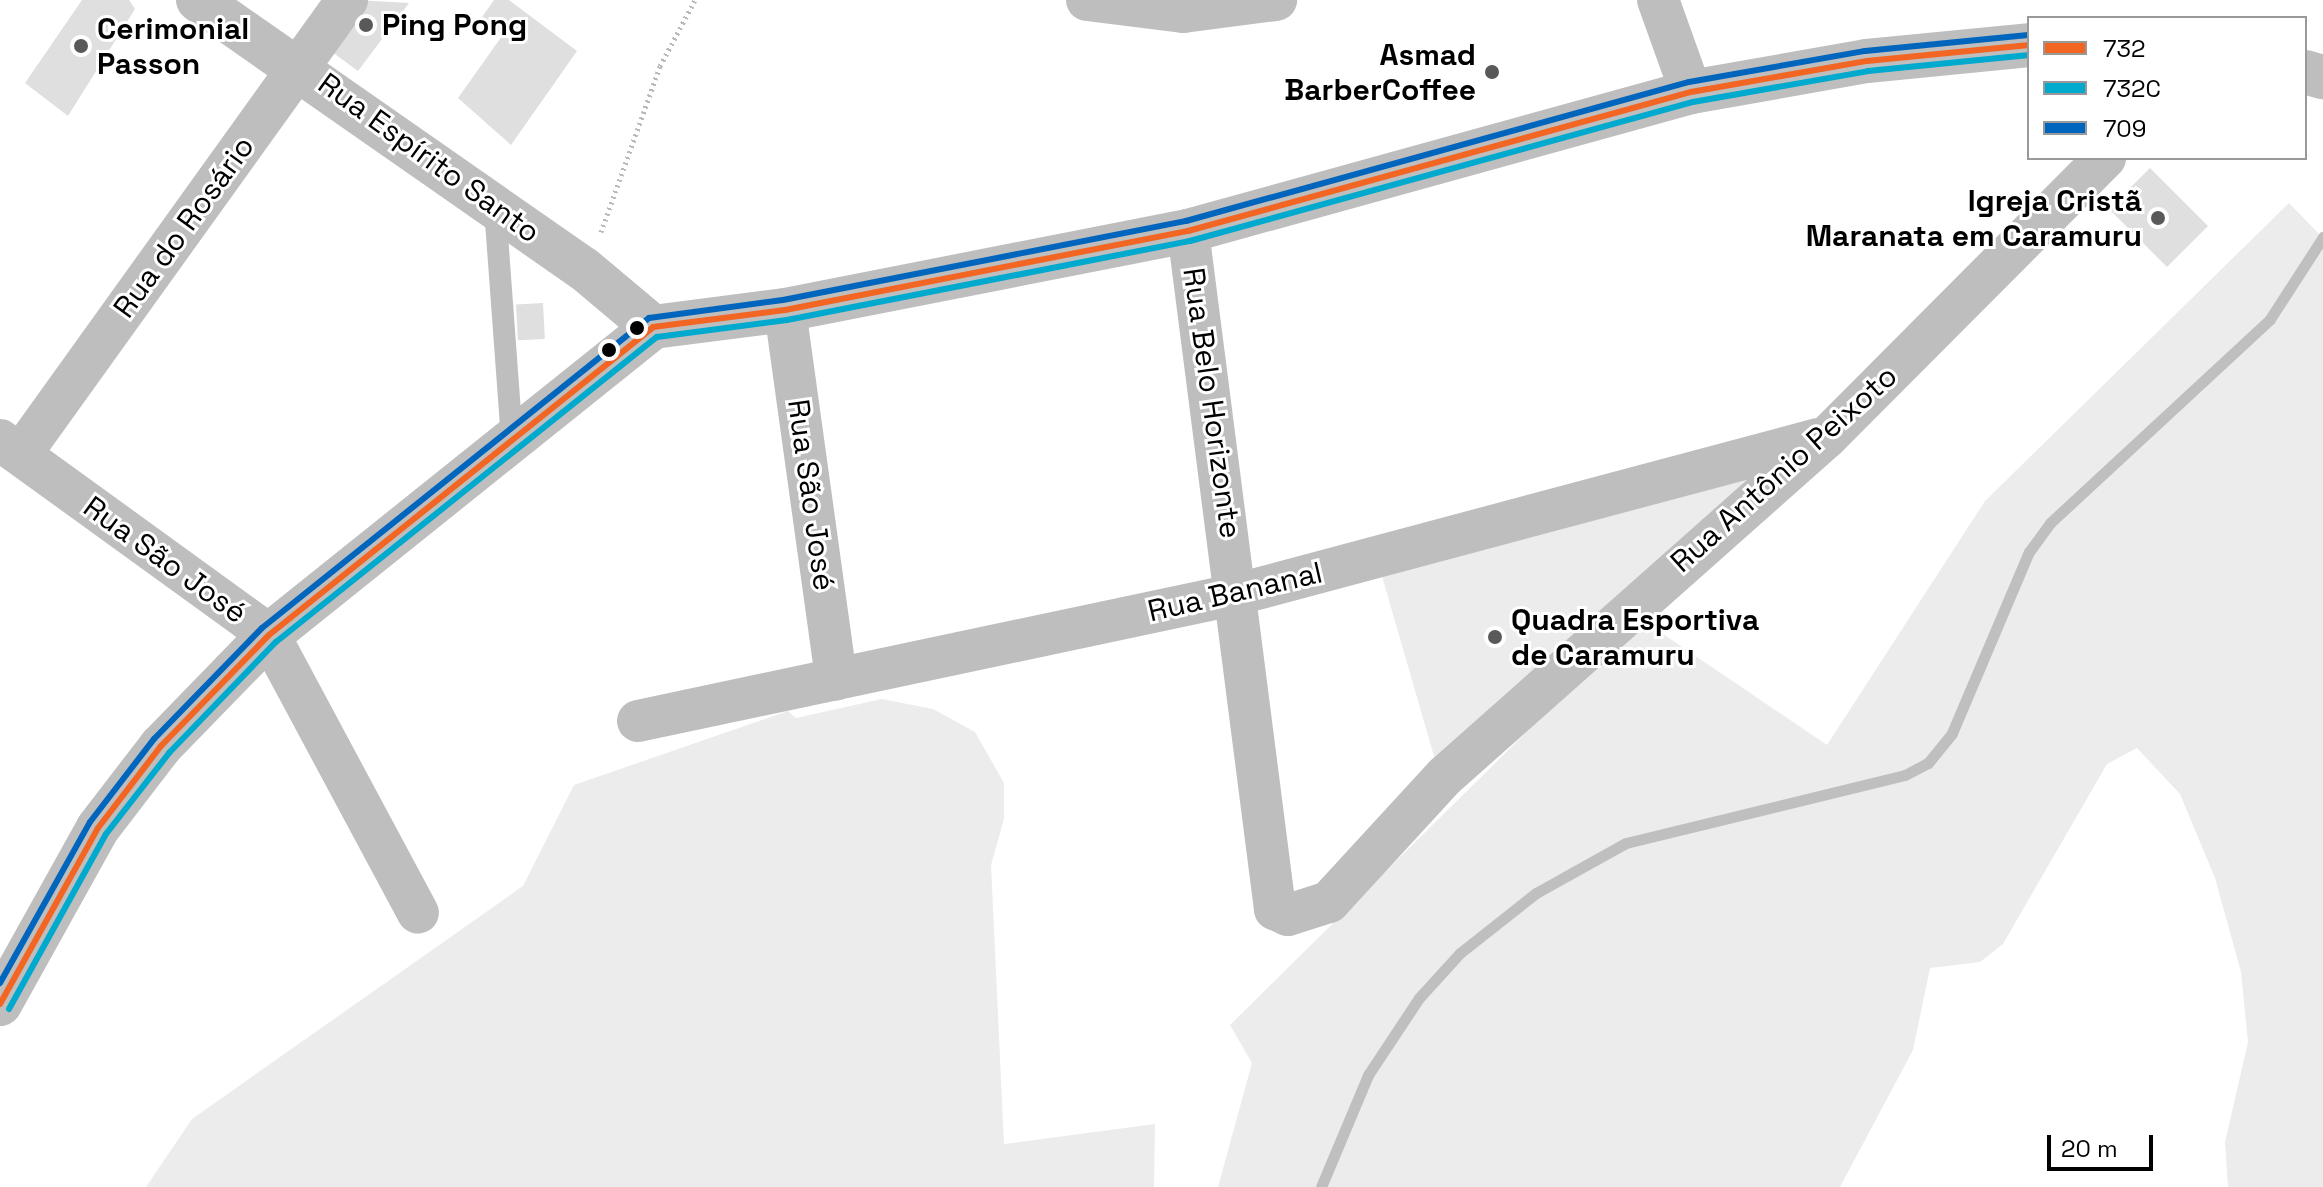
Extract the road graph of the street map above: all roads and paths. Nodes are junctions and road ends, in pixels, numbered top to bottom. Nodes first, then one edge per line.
1 (198, 0) edge
2 (347, 0) edge
3 (695, 0) edge
4 (1087, 0) edge
5 (1658, 0) edge
6 (1252, 3) edge
7 (2027, 45) edge
8 (300, 66) junction
9 (1691, 92) junction
10 (2103, 160) edge
11 (495, 207) junction
12 (1188, 231) junction
13 (584, 269) junction
14 (785, 310) junction
15 (653, 327) junction
16 (1827, 437) junction
17 (512, 438) junction
18 (10, 447) edge
19 (1238, 594) junction
20 (269, 635) junction
21 (836, 679) junction
22 (638, 721) dead end
23 (1275, 909) joint
24 (418, 913) dead end
25 (0, 1004) edge

1 - 8 street, Rua Espírito Santo
2 - 8 street, Rua do Rosário
3 - 13 path
4 - 6 street
5 - 9 street
7 - 9 street
8 - 11 street, Rua Espírito Santo
8 - 18 street, Rua do Rosário
9 - 12 street
10 - 16 street, Rua Antônio Peixoto
11 - 13 street, Rua Espírito Santo
11 - 17 lane
12 - 14 street
12 - 19 street, Rua Belo Horizonte
13 - 15 street, Rua Espírito Santo
14 - 15 street
14 - 21 street, Rua São José
15 - 17 street
16 - 19 street, Rua Bananal
16 - 23 street, Rua Antônio Peixoto
17 - 20 street
18 - 20 street, Rua São José
19 - 21 street, Rua Bananal
19 - 23 street, Rua Belo Horizonte
20 - 24 street, Rua São José
20 - 25 street
21 - 22 street, Rua Bananal

